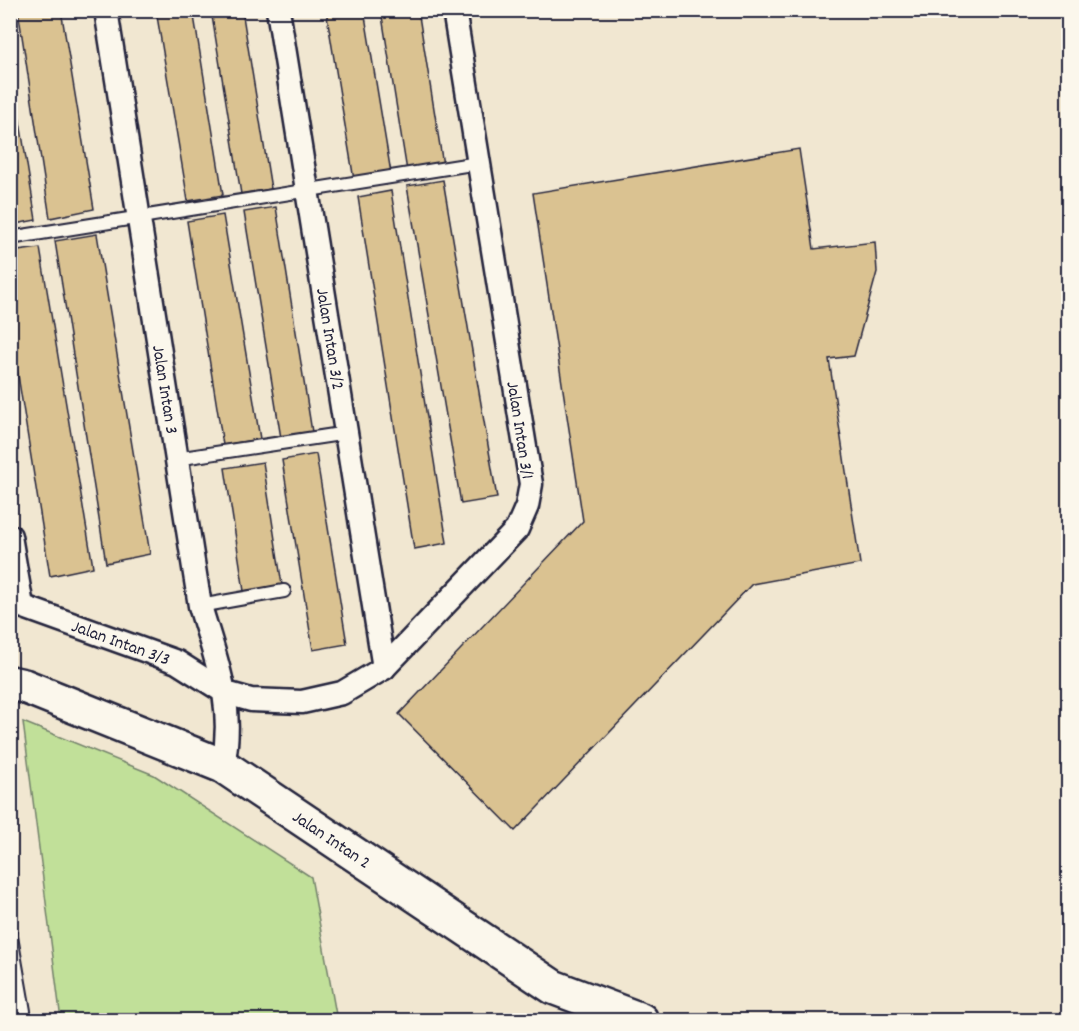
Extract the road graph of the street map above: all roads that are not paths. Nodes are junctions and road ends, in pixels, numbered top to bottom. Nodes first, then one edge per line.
1 (106, 10) edge
2 (278, 10) edge
3 (454, 10) edge
4 (478, 163) junction
5 (307, 192) junction
6 (138, 217) junction
7 (10, 238) edge
8 (347, 433) junction
9 (176, 459) junction
10 (10, 536) edge
11 (284, 591) dead end
12 (16, 604) edge
13 (200, 606) junction
14 (384, 668) junction
15 (10, 684) edge
16 (226, 693) junction
17 (223, 766) junction
18 (10, 931) edge
19 (21, 1020) edge
20 (641, 1020) edge

1 - 6 street, Jalan Intan 3
2 - 5 street, Jalan Intan 3/2
3 - 4 street, Jalan Intan 3/1
4 - 5 lane
4 - 14 street, Jalan Intan 3/1
5 - 6 lane
5 - 8 street, Jalan Intan 3/2
6 - 7 lane
6 - 9 street, Jalan Intan 3
8 - 9 lane
8 - 14 street, Jalan Intan 3/2
9 - 13 street, Jalan Intan 3
10 - 12 street
11 - 13 lane
12 - 16 street, Jalan Intan 3/3
13 - 16 street, Jalan Intan 3
14 - 16 street, Jalan Intan 3/1
15 - 17 street, Jalan Intan 2
16 - 17 street, Jalan Intan 3
17 - 20 street, Jalan Intan 2
18 - 19 lane

